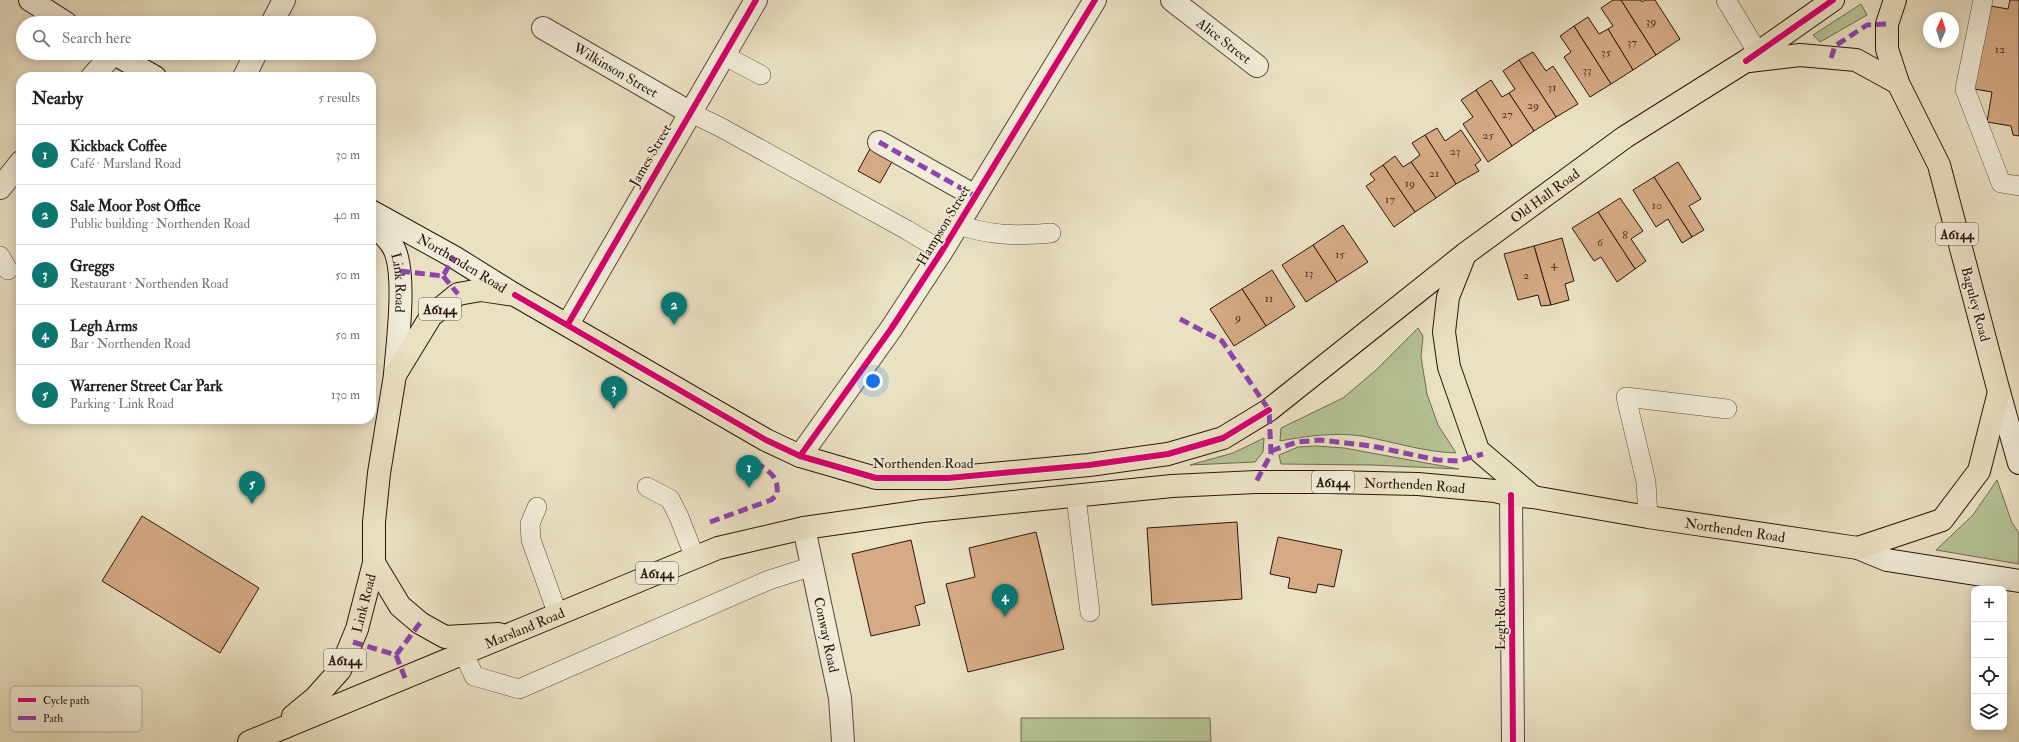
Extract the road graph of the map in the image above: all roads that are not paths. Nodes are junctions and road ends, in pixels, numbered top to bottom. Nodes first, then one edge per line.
1 (30, 0) edge
2 (284, 0) edge
3 (756, 0) edge
4 (1095, 0) edge
5 (1172, 0) edge
6 (1726, 0) edge
7 (1833, 0) edge
8 (1895, 0) edge
9 (1983, 0) edge
10 (55, 16) edge
11 (276, 16) edge
12 (543, 28) dead end
13 (723, 55) junction
14 (1752, 57) junction
15 (108, 60) edge
16 (126, 60) edge
17 (252, 60) edge
18 (1257, 66) dead end
19 (97, 72) edge
20 (146, 72) edge
21 (246, 72) edge
22 (761, 75) dead end
23 (1898, 83) junction
24 (689, 112) junction
25 (879, 142) dead end
26 (16, 168) edge
27 (2019, 186) edge
28 (0, 188) edge
29 (975, 196) junction
30 (376, 214) edge
31 (957, 224) junction
32 (376, 227) edge
33 (1051, 233) dead end
34 (942, 251) junction
35 (1465, 254) junction
36 (515, 295) junction
37 (568, 324) junction
38 (395, 376) junction
39 (1999, 392) junction
40 (1727, 409) dead end
41 (1269, 410) joint
42 (800, 456) junction
43 (2019, 463) edge
44 (647, 487) dead end
45 (1511, 495) junction
46 (1076, 497) junction
47 (1533, 497) junction
48 (538, 507) dead end
49 (1648, 516) junction
50 (804, 528) junction
51 (1858, 548) junction
52 (695, 558) junction
53 (374, 563) junction
54 (813, 566) junction
55 (2019, 581) edge
56 (1090, 612) dead end
57 (558, 615) junction
58 (515, 633) junction
59 (464, 654) junction
60 (276, 737) edge
61 (249, 742) edge
62 (843, 742) edge
63 (1513, 742) edge

1 - 10 street
2 - 11 street
3 - 13 street, James Street
4 - 29 street, Hampson Street
5 - 18 street, Alice Street
6 - 14 lane
7 - 14 main road, Old Hall Road / A6144
8 - 23 main road, A6144
9 - 27 lane
12 - 24 street, Wilkinson Street
13 - 22 lane
13 - 24 street, James Street
14 - 23 main road, A6144
14 - 35 main road, Old Hall Road / A6144
15 - 19 street
16 - 20 street
17 - 21 street
23 - 39 main road, Baguley Road / A6144
24 - 34 lane
24 - 37 street, James Street
25 - 29 street
26 - 28 street
29 - 31 street, Hampson Street
30 - 36 street, Northenden Road
31 - 33 lane
31 - 34 street, Hampson Street
32 - 38 street, Link Road
34 - 42 street, Hampson Street
35 - 41 main road, Old Hall Road / A6144
35 - 47 main road
36 - 37 main road, Northenden Road / A6144
36 - 38 main road, Link Road / A6144
37 - 42 main road, Northenden Road / A6144
38 - 53 main road, Link Road / A6144
39 - 43 street
39 - 51 main road, Baguley Road / A6144
40 - 49 lane
41 - 42 main road, Northenden Road / A6144
44 - 52 lane
45 - 46 main road, Northenden Road / A6144
45 - 47 main road, Northenden Road / A6144
45 - 63 street, Legh Road
46 - 50 main road, Northenden Road / A6144
46 - 56 lane
47 - 49 main road, Northenden Road / A6144
48 - 57 lane
49 - 51 main road, Northenden Road / A6144
50 - 52 main road, Marsland Road / A6144
50 - 54 street, Conway Road
51 - 55 street, Northenden Road
52 - 57 main road, Marsland Road / A6144
53 - 58 main road, Link Road / A6144
53 - 60 main road, Link Road / A6144
54 - 59 lane
54 - 62 street, Conway Road
57 - 58 main road, Marsland Road / A6144
58 - 59 main road, Marsland Road / A6144
59 - 60 main road, Marsland Road / A6144
60 - 61 main road, Marsland Road / A6144

